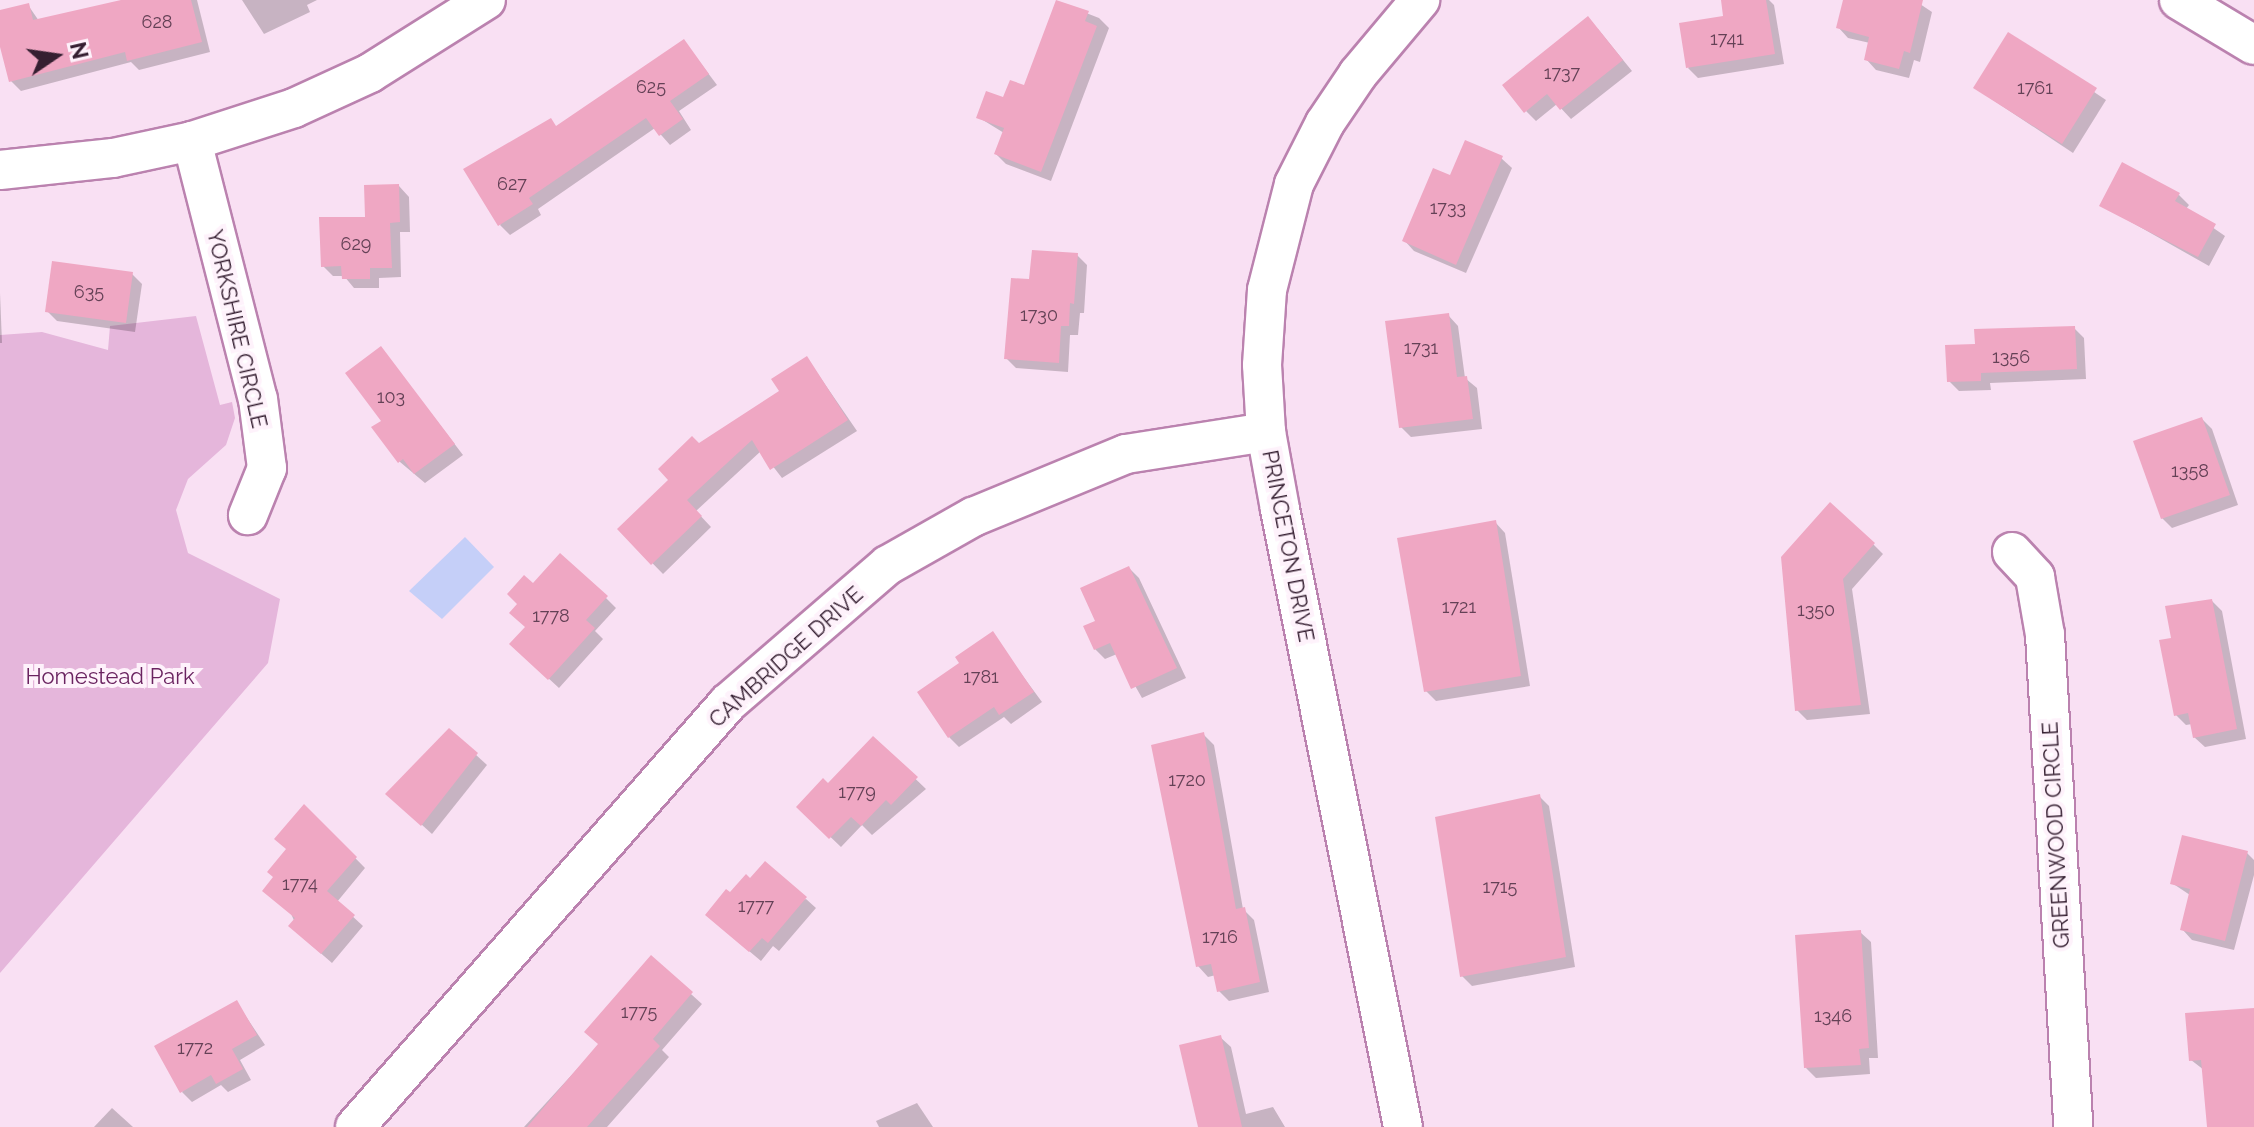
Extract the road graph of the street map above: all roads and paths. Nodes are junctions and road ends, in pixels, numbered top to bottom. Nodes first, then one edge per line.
1 (486, 0) edge
2 (1420, 0) edge
3 (2179, 0) edge
4 (446, 12) edge
5 (2254, 45) edge
6 (192, 141) junction
7 (0, 170) edge
8 (1266, 432) junction
9 (248, 515) dead end
10 (2012, 552) dead end
11 (355, 1127) edge
12 (1403, 1127) edge
13 (2073, 1127) edge

1 - 4 street
2 - 8 street, PRINCETON DRIVE
3 - 5 street
4 - 6 street
6 - 7 street
6 - 9 street, YORKSHIRE CIRCLE
8 - 11 street, CAMBRIDGE DRIVE
8 - 12 street, PRINCETON DRIVE
10 - 13 street, GREENWOOD CIRCLE

